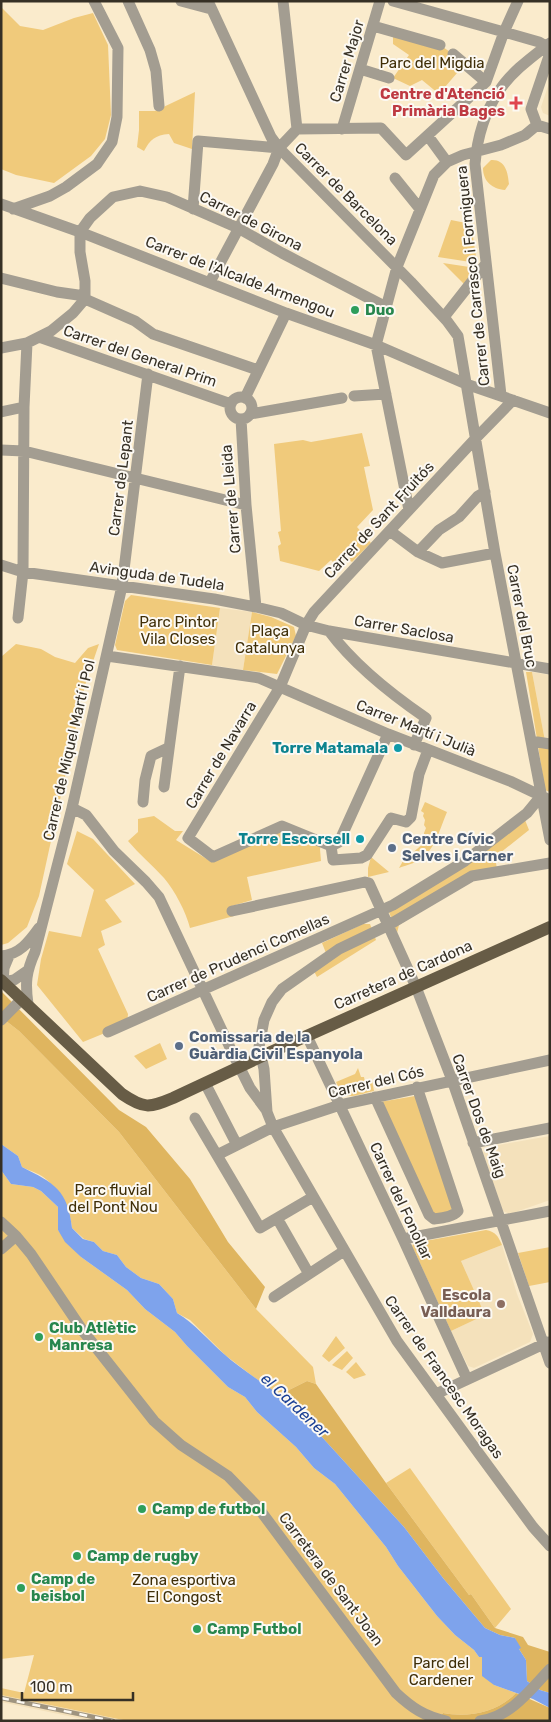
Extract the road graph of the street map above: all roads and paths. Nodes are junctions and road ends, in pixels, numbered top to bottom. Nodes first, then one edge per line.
1 (94, 1) edge
2 (128, 1) edge
3 (181, 1) edge
4 (283, 1) edge
5 (380, 1) edge
6 (393, 1) edge
7 (518, 1) edge
8 (210, 5) edge
9 (373, 26) junction
10 (504, 32) junction
11 (548, 44) edge
12 (440, 45) dead end
13 (453, 54) dead end
14 (360, 69) junction
15 (389, 78) dead end
16 (486, 82) junction
17 (159, 106) dead end
18 (537, 126) junction
19 (550, 128) edge
20 (297, 129) junction
21 (342, 129) junction
22 (428, 136) junction
23 (279, 148) junction
24 (476, 152) junction
25 (447, 162) junction
26 (395, 178) dead end
27 (1, 204) edge
28 (420, 208) junction
29 (13, 209) junction
30 (193, 209) junction
31 (238, 228) junction
32 (80, 232) junction
33 (485, 265) junction
34 (397, 267) junction
35 (1, 278) edge
36 (210, 282) junction
37 (85, 298) junction
38 (386, 307) junction
39 (286, 312) junction
40 (444, 317) junction
41 (39, 337) junction
42 (27, 343) junction
43 (376, 345) junction
44 (1, 348) edge
45 (258, 370) junction
46 (148, 374) junction
47 (466, 384) junction
48 (386, 394) junction
49 (501, 395) junction
50 (354, 396) dead end
51 (245, 398) junction
52 (342, 398) dead end
53 (468, 398) joint
54 (513, 400) junction
55 (231, 404) junction
56 (24, 407) junction
57 (1, 412) edge
58 (550, 413) edge
59 (245, 416) junction
60 (476, 438) junction
61 (1, 450) edge
62 (24, 451) junction
63 (136, 479) junction
64 (485, 492) junction
65 (246, 505) junction
66 (409, 510) junction
67 (390, 531) junction
68 (418, 552) junction
69 (495, 553) junction
70 (1, 565) edge
71 (23, 572) junction
72 (122, 586) junction
73 (256, 607) junction
74 (18, 618) dead end
75 (306, 625) junction
76 (329, 631) junction
77 (107, 656) junction
78 (516, 664) junction
79 (180, 666) junction
80 (550, 670) edge
81 (280, 687) junction
82 (388, 734) junction
83 (531, 741) junction
84 (550, 744) edge
85 (414, 745) junction
86 (168, 748) junction
87 (428, 750) junction
88 (164, 787) dead end
89 (545, 798) edge
90 (143, 802) dead end
91 (72, 808) junction
92 (550, 840) edge
93 (331, 846) junction
94 (550, 863) edge
95 (232, 911) dead end
96 (381, 911) junction
97 (43, 920) junction
98 (388, 926) junction
99 (550, 927) edge
100 (5, 956) edge
101 (27, 971) junction
102 (2, 981) edge
103 (416, 987) junction
104 (202, 990) junction
105 (25, 1002) junction
106 (1, 1020) edge
107 (108, 1032) dead end
108 (307, 1036) junction
109 (266, 1055) junction
110 (550, 1060) edge
111 (239, 1067) junction
112 (452, 1080) junction
113 (205, 1083) junction
114 (417, 1087) junction
115 (375, 1097) junction
116 (340, 1105) junction
117 (268, 1112) junction
118 (195, 1118) dead end
119 (272, 1127) junction
120 (550, 1128) edge
121 (473, 1142) junction
122 (237, 1145) junction
123 (217, 1155) junction
124 (313, 1197) junction
125 (550, 1211) edge
126 (277, 1218) junction
127 (500, 1220) junction
128 (1, 1222) edge
129 (16, 1236) junction
130 (403, 1239) junction
131 (1, 1249) edge
132 (344, 1251) junction
133 (310, 1274) junction
134 (274, 1297) dead end
135 (546, 1343) edge
136 (550, 1363) edge
137 (467, 1379) junction
138 (436, 1394) junction
139 (550, 1546) edge
140 (550, 1669) edge
141 (446, 1721) edge
142 (480, 1721) edge

1 - 29 street
2 - 17 street
3 - 8 street
4 - 20 street
5 - 9 street, Carrer Major
6 - 10 street
7 - 10 street
8 - 23 street, Carrer de Barcelona
9 - 12 street
9 - 14 street, Carrer Major
10 - 11 street
10 - 16 street
11 - 18 street
11 - 24 street, Carrer de Carrasco i Formiguera
13 - 16 street
14 - 15 street
14 - 21 street, Carrer Major
16 - 22 street
18 - 19 street
18 - 24 street, Carrer de Carrasco i Formiguera
20 - 21 street
20 - 23 street
21 - 22 street
22 - 25 street
23 - 30 street
23 - 31 street
23 - 34 street, Carrer de Barcelona
24 - 25 street
24 - 33 street, Carrer de Carrasco i Formiguera
25 - 28 street
26 - 28 street
27 - 29 street, Carrer de l'Alcalde Armengou
28 - 34 street
29 - 32 street, Carrer de l'Alcalde Armengou
30 - 31 street, Carrer de Girona
30 - 32 street, Carrer de Girona
31 - 36 street
31 - 38 street, Carrer de Girona
32 - 36 street, Carrer de l'Alcalde Armengou
32 - 37 street
33 - 40 street
33 - 49 street, Carrer de Carrasco i Formiguera
34 - 38 street
34 - 40 street, Carrer de Barcelona
35 - 37 street
36 - 39 street, Carrer de l'Alcalde Armengou
37 - 41 street
37 - 45 street
38 - 43 street
39 - 43 street, Carrer de l'Alcalde Armengou
39 - 45 street
40 - 47 street, Carrer de Barcelona
41 - 42 street
41 - 46 street, Carrer del General Prim
42 - 44 street
42 - 56 street
43 - 47 street, Carrer de l'Alcalde Armengou
43 - 48 street
45 - 51 street
46 - 55 street, Carrer del General Prim
46 - 63 street, Carrer de Lepant
47 - 49 street, Carrer de l'Alcalde Armengou
47 - 53 street, Carrer de Barcelona
48 - 50 street
48 - 66 street
49 - 54 street, Carrer de l'Alcalde Armengou
51 - 55 street
51 - 59 street
52 - 59 street
53 - 60 street, Carrer del Bruc
54 - 58 street, Carrer de l'Alcalde Armengou
54 - 60 street, Carrer de Sant Fruitós
55 - 59 street
56 - 57 street
56 - 62 street
59 - 65 street, Carrer de Lleida
60 - 64 street, Carrer del Bruc
60 - 66 street, Carrer de Sant Fruitós
61 - 62 street
62 - 63 street
62 - 71 street
63 - 65 street
63 - 72 street, Carrer de Lepant
64 - 68 street
64 - 69 street, Carrer del Bruc
65 - 73 street, Carrer de Lleida
66 - 67 street, Carrer de Sant Fruitós
67 - 68 street
67 - 75 street, Carrer de Sant Fruitós
68 - 69 street
69 - 78 street, Carrer del Bruc
70 - 71 street, Avinguda de Tudela
71 - 72 street, Avinguda de Tudela
71 - 74 street
72 - 73 street, Avinguda de Tudela
72 - 77 street, Carrer de Miquel Martí i Pol
73 - 75 street, Avinguda de Tudela
75 - 76 street, Carrer Saclosa
75 - 81 street
76 - 78 street, Carrer Saclosa
76 - 85 street
77 - 79 street, Carrer Martí i Julià
77 - 91 street, Carrer de Miquel Martí i Pol
78 - 80 street
78 - 83 street, Carrer del Bruc
79 - 81 street, Carrer Martí i Julià
79 - 86 street
81 - 82 street, Carrer Martí i Julià
81 - 93 street, Carrer de Navarra
82 - 85 street, Carrer Martí i Julià
82 - 93 street
83 - 84 street
83 - 89 street, Carrer del Bruc
85 - 87 street, Carrer Martí i Julià
86 - 88 street
86 - 90 street
87 - 89 street, Carrer Martí i Julià
87 - 93 street
89 - 92 street, Carrer del Bruc
89 - 96 street, Carrer de Prudenci Comellas
91 - 97 street, Carrer de Miquel Martí i Pol
91 - 104 street, Carrer de Francesc Moragas
94 - 98 street, Carrer de Francesc Moragas
95 - 96 street, Carrer Dos de Maig
96 - 98 street, Carrer Dos de Maig
96 - 104 street, Carrer de Prudenci Comellas
97 - 100 street, Carrer de Miquel Martí i Pol
97 - 101 street, Carrer de Miquel Martí i Pol
98 - 103 street, Carrer Dos de Maig
98 - 109 street, Carrer de Francesc Moragas
99 - 103 main road, Carretera de Cardona
100 - 102 street, Carrer de Miquel Martí i Pol
101 - 102 street
101 - 105 street, Carrer de Miquel Martí i Pol
102 - 105 main road, Carretera de Cardona
103 - 108 main road, Carretera de Cardona
103 - 112 street, Carrer Dos de Maig
104 - 107 street, Carrer de Prudenci Comellas
104 - 111 street, Carrer de Francesc Moragas
105 - 106 street
105 - 113 main road, Carretera de Cardona
108 - 109 main road, Carretera de Cardona
108 - 116 street, Carrer del Fonollar
109 - 111 main road, Carretera de Cardona
109 - 117 street, Carrer de Francesc Moragas
110 - 112 street, Carrer del Cós
111 - 113 main road, Carretera de Cardona
111 - 117 street, Carrer de Francesc Moragas
112 - 114 street, Carrer del Cós
112 - 121 street, Carrer Dos de Maig
113 - 122 street
114 - 115 street, Carrer del Cós
114 - 115 street
115 - 116 street, Carrer del Cós
116 - 119 street, Carrer del Cós
116 - 130 street, Carrer del Fonollar
117 - 119 street, Carrer de Francesc Moragas
118 - 123 street
119 - 122 street, Carrer del Cós
119 - 124 street, Carrer de Francesc Moragas
120 - 121 street
121 - 127 street, Carrer Dos de Maig
122 - 123 street, Carrer del Cós
123 - 126 street
124 - 126 street
124 - 132 street, Carrer de Francesc Moragas
125 - 127 street
126 - 133 street
127 - 130 street
127 - 135 street, Carrer Dos de Maig
128 - 129 street, Carretera de Sant Joan
129 - 131 street
129 - 141 street, Carretera de Sant Joan
130 - 137 street, Carrer del Fonollar
132 - 133 street
132 - 138 street, Carrer de Francesc Moragas
133 - 134 street
135 - 136 street, Carrer Dos de Maig
135 - 137 street
137 - 138 street
138 - 139 street, Carrer de Francesc Moragas
140 - 142 street

